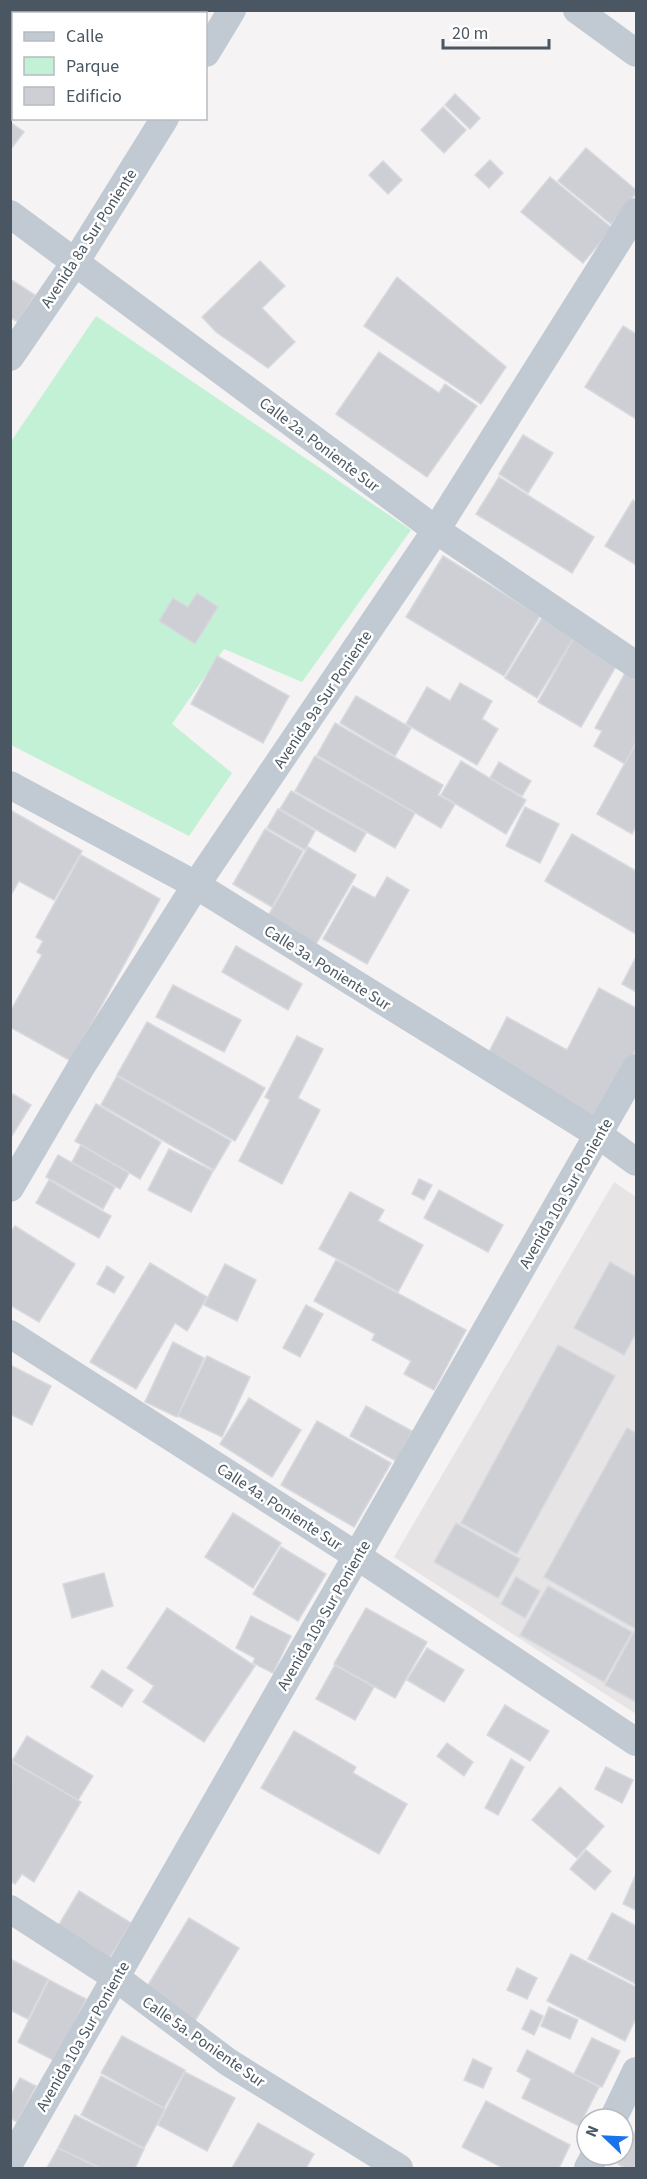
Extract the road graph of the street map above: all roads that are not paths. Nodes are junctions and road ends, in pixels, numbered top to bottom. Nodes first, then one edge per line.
1 (232, 10) edge
2 (577, 10) edge
3 (207, 51) edge
4 (636, 53) edge
5 (164, 120) edge
6 (636, 212) edge
7 (10, 214) edge
8 (76, 261) junction
9 (10, 357) edge
10 (436, 530) junction
11 (636, 665) edge
12 (10, 786) edge
13 (196, 885) junction
14 (636, 1068) edge
15 (598, 1136) junction
16 (636, 1162) edge
17 (10, 1188) edge
18 (10, 1334) edge
19 (357, 1556) junction
20 (636, 1742) edge
21 (10, 1909) edge
22 (115, 1977) junction
23 (636, 2071) edge
24 (619, 2107) edge
25 (10, 2162) edge
26 (399, 2169) edge

1 - 3 street
2 - 4 street
5 - 8 street, Avenida 8a Sur Poniente
6 - 10 street, Avenida 9a Sur Poniente
7 - 8 street, Calle 2a. Poniente Sur
8 - 9 street, Avenida 8a Sur Poniente
8 - 10 street, Calle 2a. Poniente Sur
10 - 11 street, Calle 2a. Poniente Sur
10 - 13 street, Avenida 9a Sur Poniente
12 - 13 street, Calle 3a. Poniente Sur
13 - 15 street, Calle 3a. Poniente Sur
13 - 17 street, Avenida 9a Sur Poniente
14 - 15 street, Avenida 10a Sur Poniente
15 - 16 street, Calle 3a. Poniente Sur
15 - 19 street, Avenida 10a Sur Poniente
18 - 19 street, Calle 4a. Poniente Sur
19 - 20 street, Calle 4a. Poniente Sur
19 - 22 street, Avenida 10a Sur Poniente
21 - 22 street, Calle 5a. Poniente Sur
22 - 25 street, Avenida 10a Sur Poniente
22 - 26 street, Calle 5a. Poniente Sur
23 - 24 street

